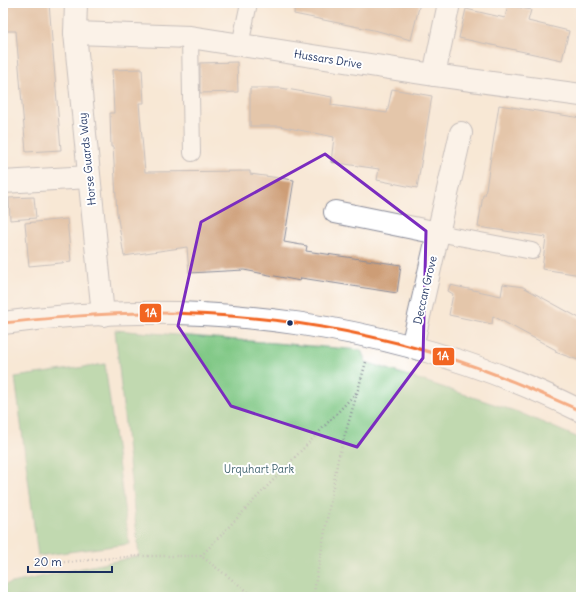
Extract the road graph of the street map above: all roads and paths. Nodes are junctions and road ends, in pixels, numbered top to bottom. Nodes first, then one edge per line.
1 (76, 3) edge
2 (249, 3) edge
3 (449, 3) edge
4 (75, 33) junction
5 (190, 36) junction
6 (240, 45) junction
7 (434, 75) junction
8 (581, 95) edge
9 (461, 133) dead end
10 (192, 153) dead end
11 (89, 177) junction
12 (3, 182) edge
13 (335, 212) dead end
14 (438, 233) junction
15 (532, 251) dead end
16 (103, 315) junction
17 (3, 323) edge
18 (412, 347) junction
19 (366, 362) dead end
20 (357, 391) junction
21 (581, 411) edge
22 (200, 556) junction
23 (40, 564) dead end
24 (255, 597) edge
25 (313, 597) edge

1 - 4 street, Horse Guards Way
2 - 6 lane
3 - 7 street
4 - 5 street, Hussars Drive
4 - 11 street, Horse Guards Way
5 - 6 street, Hussars Drive
5 - 10 lane
6 - 7 street, Hussars Drive
7 - 8 street, Hussars Drive
9 - 14 street, Deccan Grove
11 - 12 street
11 - 16 street, Horse Guards Way
13 - 14 street
14 - 15 lane
14 - 18 street, Deccan Grove
16 - 17 street
16 - 18 street
18 - 21 street
19 - 20 path
20 - 22 path
20 - 25 path
22 - 23 path
22 - 24 path

